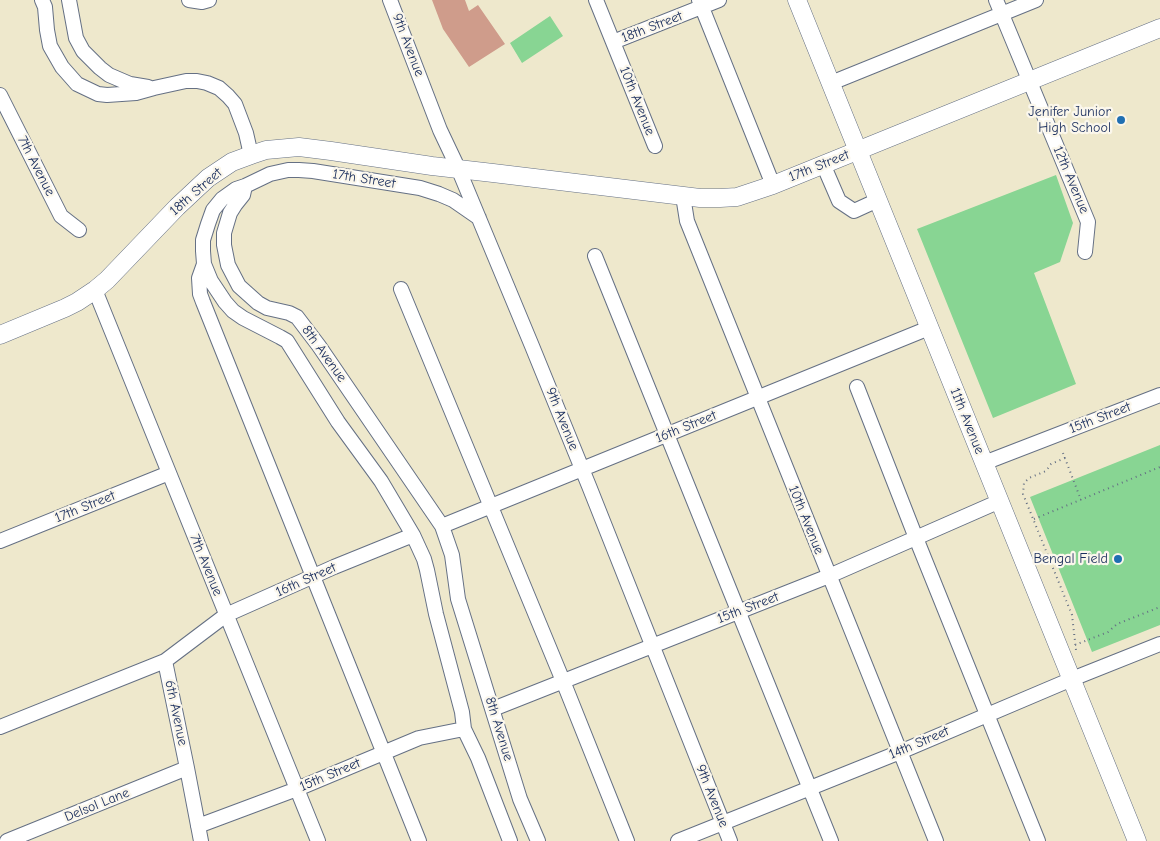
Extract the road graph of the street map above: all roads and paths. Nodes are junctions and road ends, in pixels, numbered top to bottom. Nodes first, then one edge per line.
1 (42, 0) edge
2 (69, 0) edge
3 (189, 0) edge
4 (209, 0) edge
5 (390, 0) edge
6 (596, 0) edge
7 (719, 0) edge
8 (797, 0) edge
9 (996, 0) edge
10 (1036, 0) edge
11 (700, 4) edge
12 (1002, 14) junction
13 (1160, 28) edge
14 (613, 42) junction
15 (1029, 81) junction
16 (831, 84) junction
17 (154, 88) junction
18 (0, 95) edge
19 (655, 146) dead end
20 (858, 151) junction
21 (251, 155) junction
22 (823, 164) junction
23 (458, 168) junction
24 (773, 185) junction
25 (245, 186) junction
26 (683, 196) junction
27 (878, 200) junction
28 (479, 218) junction
29 (79, 230) dead end
30 (1086, 252) dead end
31 (596, 256) dead end
32 (204, 264) junction
33 (401, 289) dead end
34 (95, 290) junction
35 (930, 328) junction
36 (0, 335) edge
37 (857, 387) dead end
38 (1160, 395) edge
39 (757, 398) junction
40 (667, 434) junction
41 (1063, 453) dead end
42 (1065, 458) junction
43 (984, 464) junction
44 (1160, 467) edge
45 (582, 469) junction
46 (169, 473) junction
47 (1081, 500) junction
48 (1000, 501) junction
49 (491, 506) junction
50 (1034, 519) junction
51 (442, 526) junction
52 (413, 535) junction
53 (916, 538) junction
54 (0, 541) edge
55 (314, 576) junction
56 (829, 576) junction
57 (1160, 607) edge
58 (739, 612) junction
59 (226, 615) junction
60 (1160, 644) edge
61 (1076, 645) junction
62 (653, 646) junction
63 (1077, 654) dead end
64 (165, 661) junction
65 (1072, 679) junction
66 (563, 681) junction
67 (493, 709) junction
68 (987, 715) junction
69 (0, 727) edge
70 (464, 729) junction
71 (900, 752) junction
72 (384, 753) junction
73 (187, 768) junction
74 (810, 788) junction
75 (297, 789) junction
76 (722, 823) junction
77 (198, 826) junction
78 (7, 841) edge
79 (201, 841) edge
80 (318, 841) edge
81 (420, 841) edge
82 (510, 841) edge
83 (538, 841) edge
84 (627, 841) edge
85 (678, 841) edge
86 (730, 841) edge
87 (831, 841) edge
88 (936, 841) edge
89 (1038, 841) edge
90 (1137, 841) edge

1 - 17 street
2 - 17 street
3 - 4 street
5 - 23 street, 9th Avenue
6 - 14 street, 10th Avenue
7 - 11 street, 18th Street
8 - 16 main road, 11th Avenue
9 - 12 street, 12th Avenue
10 - 12 street
11 - 14 street, 18th Street
11 - 24 street
12 - 15 street, 12th Avenue
12 - 16 street
13 - 15 main road, 17th Street
14 - 19 street, 10th Avenue
15 - 20 main road, 17th Street
15 - 30 street, 12th Avenue
16 - 20 main road, 11th Avenue
17 - 21 street
18 - 29 street, 7th Avenue
20 - 22 main road, 17th Street
20 - 27 main road, 11th Avenue
21 - 23 main road, 18th Street
21 - 34 main road, 18th Street
22 - 24 main road, 17th Street
22 - 27 street
23 - 26 main road, 17th Street
23 - 28 street, 9th Avenue
24 - 26 main road, 17th Street
25 - 28 street, 17th Street
25 - 32 street, 8th Avenue
25 - 51 street, 8th Avenue
26 - 39 street, 10th Avenue
27 - 35 main road, 11th Avenue
28 - 45 street, 9th Avenue
31 - 40 street
32 - 52 street, 8th Avenue
32 - 55 street
33 - 49 street
34 - 36 main road, 18th Street
34 - 46 street, 7th Avenue
35 - 39 street, 16th Street
35 - 43 main road, 11th Avenue
37 - 53 street
38 - 43 street, 15th Street
39 - 40 street, 16th Street
39 - 56 street, 10th Avenue
40 - 45 street, 16th Street
40 - 58 street
41 - 42 path
42 - 47 path
42 - 50 path
43 - 48 main road, 11th Avenue
44 - 47 path
45 - 49 street, 16th Street
45 - 62 street, 9th Avenue
46 - 54 street, 17th Street
46 - 59 street, 7th Avenue
47 - 50 path
48 - 53 street, 15th Street
48 - 65 main road, 11th Avenue
49 - 51 street, 16th Street
49 - 66 street
50 - 61 path
51 - 67 street, 8th Avenue
52 - 55 street, 16th Street
52 - 70 street, 8th Avenue
53 - 56 street, 15th Street
53 - 68 street
55 - 59 street, 16th Street
55 - 72 street
56 - 58 street, 15th Street
56 - 71 street, 10th Avenue
57 - 61 path
58 - 62 street, 15th Street
58 - 74 street
59 - 64 street, 6th Avenue
59 - 75 street, 7th Avenue
60 - 65 street, 14th Street
61 - 63 path
62 - 66 street, 15th Street
62 - 76 street, 9th Avenue
64 - 69 street
64 - 73 street, 6th Avenue
65 - 68 street, 14th Street
65 - 90 main road, 11th Avenue
66 - 67 street, 15th Street
66 - 84 street
67 - 83 street, 8th Avenue
68 - 71 street, 14th Street
68 - 89 street
70 - 72 street, 15th Street
70 - 82 street, 8th Avenue
71 - 74 street, 14th Street
71 - 88 street, 10th Avenue
72 - 75 street, 15th Street
72 - 81 street
73 - 77 street, 6th Avenue
73 - 78 street, Delsol Lane
74 - 76 street, 14th Street
74 - 87 street
75 - 77 street, 15th Street
75 - 80 street, 7th Avenue
76 - 85 street, 14th Street
76 - 86 street, 9th Avenue
77 - 79 street, 6th Avenue

